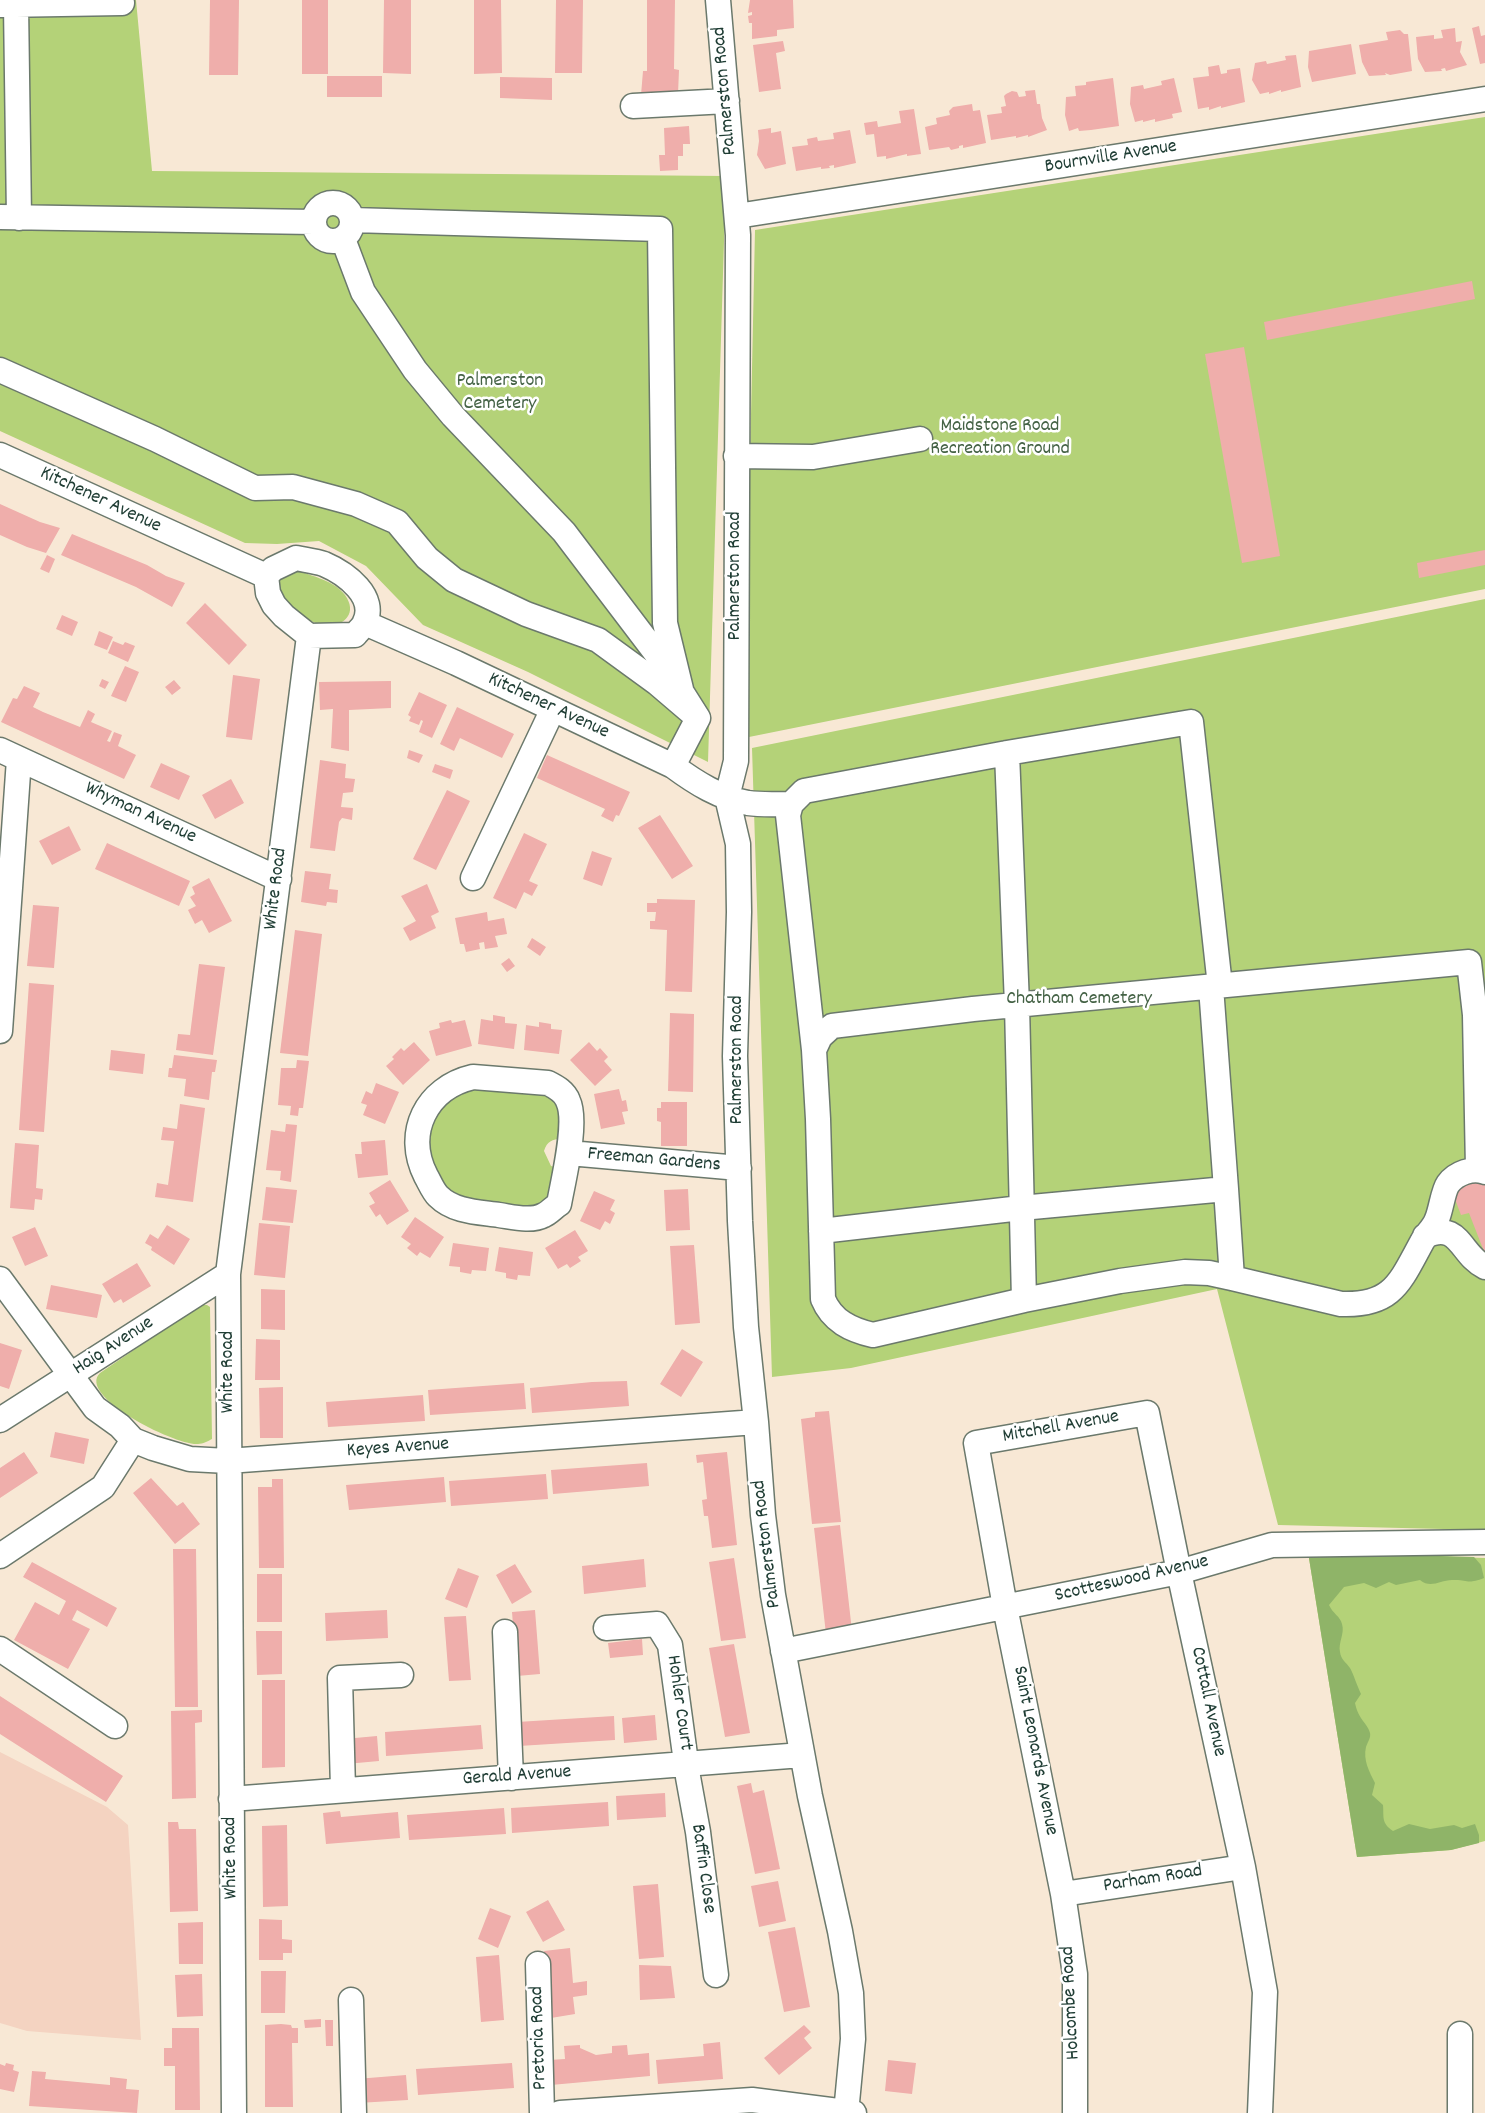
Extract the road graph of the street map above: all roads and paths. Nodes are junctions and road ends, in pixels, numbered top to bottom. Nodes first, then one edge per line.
1 (718, 0) edge
2 (122, 3) dead end
3 (8, 5) edge
4 (1485, 99) edge
5 (727, 101) junction
6 (633, 106) dead end
7 (737, 216) junction
8 (10, 218) edge
9 (313, 222) junction
10 (347, 230) junction
11 (0, 370) edge
12 (920, 439) dead end
13 (0, 455) edge
14 (736, 456) junction
15 (266, 576) junction
16 (365, 623) junction
17 (309, 636) junction
18 (681, 689) junction
19 (553, 709) junction
20 (698, 717) junction
21 (1007, 753) junction
22 (9, 755) edge
23 (673, 766) junction
24 (727, 797) junction
25 (791, 804) junction
26 (473, 878) dead end
27 (279, 879) junction
28 (1215, 987) junction
29 (809, 1004) junction
30 (1017, 1005) junction
31 (1480, 1014) edge
32 (832, 1026) junction
33 (0, 1031) edge
34 (814, 1050) junction
35 (569, 1153) junction
36 (739, 1168) junction
37 (1481, 1171) edge
38 (1226, 1189) junction
39 (1021, 1208) junction
40 (822, 1231) junction
41 (1425, 1236) junction
42 (1485, 1267) edge
43 (228, 1274) junction
44 (1232, 1278) junction
45 (0, 1279) edge
46 (1024, 1300) junction
47 (70, 1375) junction
48 (1147, 1413) joint
49 (0, 1420) edge
50 (756, 1422) junction
51 (133, 1440) junction
52 (976, 1443) joint
53 (228, 1461) junction
54 (1485, 1542) edge
55 (0, 1556) edge
56 (1179, 1572) junction
57 (1005, 1607) junction
58 (606, 1628) dead end
59 (505, 1632) dead end
60 (0, 1649) edge
61 (783, 1651) junction
62 (401, 1676) dead end
63 (115, 1726) dead end
64 (802, 1755) junction
65 (686, 1764) junction
66 (511, 1778) junction
67 (343, 1789) junction
68 (231, 1799) junction
69 (1243, 1867) junction
70 (1063, 1894) junction
71 (538, 1964) dead end
72 (716, 1975) dead end
73 (351, 2000) dead end
74 (1460, 2034) dead end
75 (631, 2111) edge
76 (234, 2113) edge
77 (354, 2113) edge
78 (542, 2113) edge
79 (560, 2113) edge
80 (849, 2113) edge
81 (1075, 2113) edge
82 (1260, 2113) edge
83 (1460, 2113) edge

1 - 5 street, Palmerston Road
2 - 3 street
3 - 8 street
4 - 7 street, Bournville Avenue
5 - 6 street
5 - 7 street, Palmerston Road
7 - 14 street, Palmerston Road
8 - 9 street
9 - 10 street
9 - 10 street
10 - 18 street
10 - 18 street
11 - 20 street
12 - 14 street
13 - 15 street, Kitchener Avenue
14 - 24 street, Palmerston Road
15 - 16 street
15 - 17 street
16 - 17 street
16 - 19 street, Kitchener Avenue
17 - 27 street, White Road
18 - 20 street
19 - 23 street, Kitchener Avenue
19 - 26 street
20 - 23 street
21 - 25 street
21 - 28 street
21 - 30 street
22 - 27 street, Whyman Avenue
22 - 33 street
23 - 24 street, Kitchener Avenue
24 - 25 street, Kitchener Avenue
24 - 36 street, Palmerston Road
25 - 29 street
27 - 43 street, White Road
28 - 30 street
28 - 31 street
28 - 38 street
29 - 32 street
29 - 34 street
30 - 32 street
30 - 39 street
31 - 37 street
32 - 34 street
34 - 40 street
35 - 35 street, Freeman Gardens
35 - 36 street, Freeman Gardens
36 - 50 street, Palmerston Road
37 - 41 street
38 - 39 street
38 - 44 street
39 - 40 street
39 - 46 street
40 - 46 street
41 - 42 street
41 - 44 street
43 - 47 street, Haig Avenue
43 - 53 street, White Road
44 - 46 street
45 - 47 street, Keyes Avenue
47 - 49 street, Haig Avenue
47 - 51 street, Keyes Avenue
48 - 52 street, Mitchell Avenue
48 - 56 street, Cottall Avenue
50 - 53 street, Keyes Avenue
50 - 61 street, Palmerston Road
51 - 53 street, Keyes Avenue
51 - 55 street
52 - 57 street, Saint Leonards Avenue
53 - 68 street, White Road
54 - 56 street, Scotteswood Avenue
56 - 57 street, Scotteswood Avenue
56 - 69 street, Cottall Avenue
57 - 61 street, Scotteswood Avenue
57 - 70 street, Saint Leonards Avenue
58 - 65 street, Hohler Court
59 - 66 street
60 - 63 street
61 - 64 street, Palmerston Road
62 - 67 street
64 - 65 street, Gerald Avenue
64 - 80 street, Palmerston Road
65 - 66 street, Gerald Avenue
65 - 72 street, Baffin Close
66 - 67 street, Gerald Avenue
67 - 68 street, Gerald Avenue
68 - 76 street, White Road
69 - 70 street, Parham Road
69 - 82 street, Cottall Avenue
70 - 81 street, Holcombe Road
71 - 78 street, Pretoria Road
73 - 77 street
74 - 83 street
75 - 79 street
75 - 80 street

